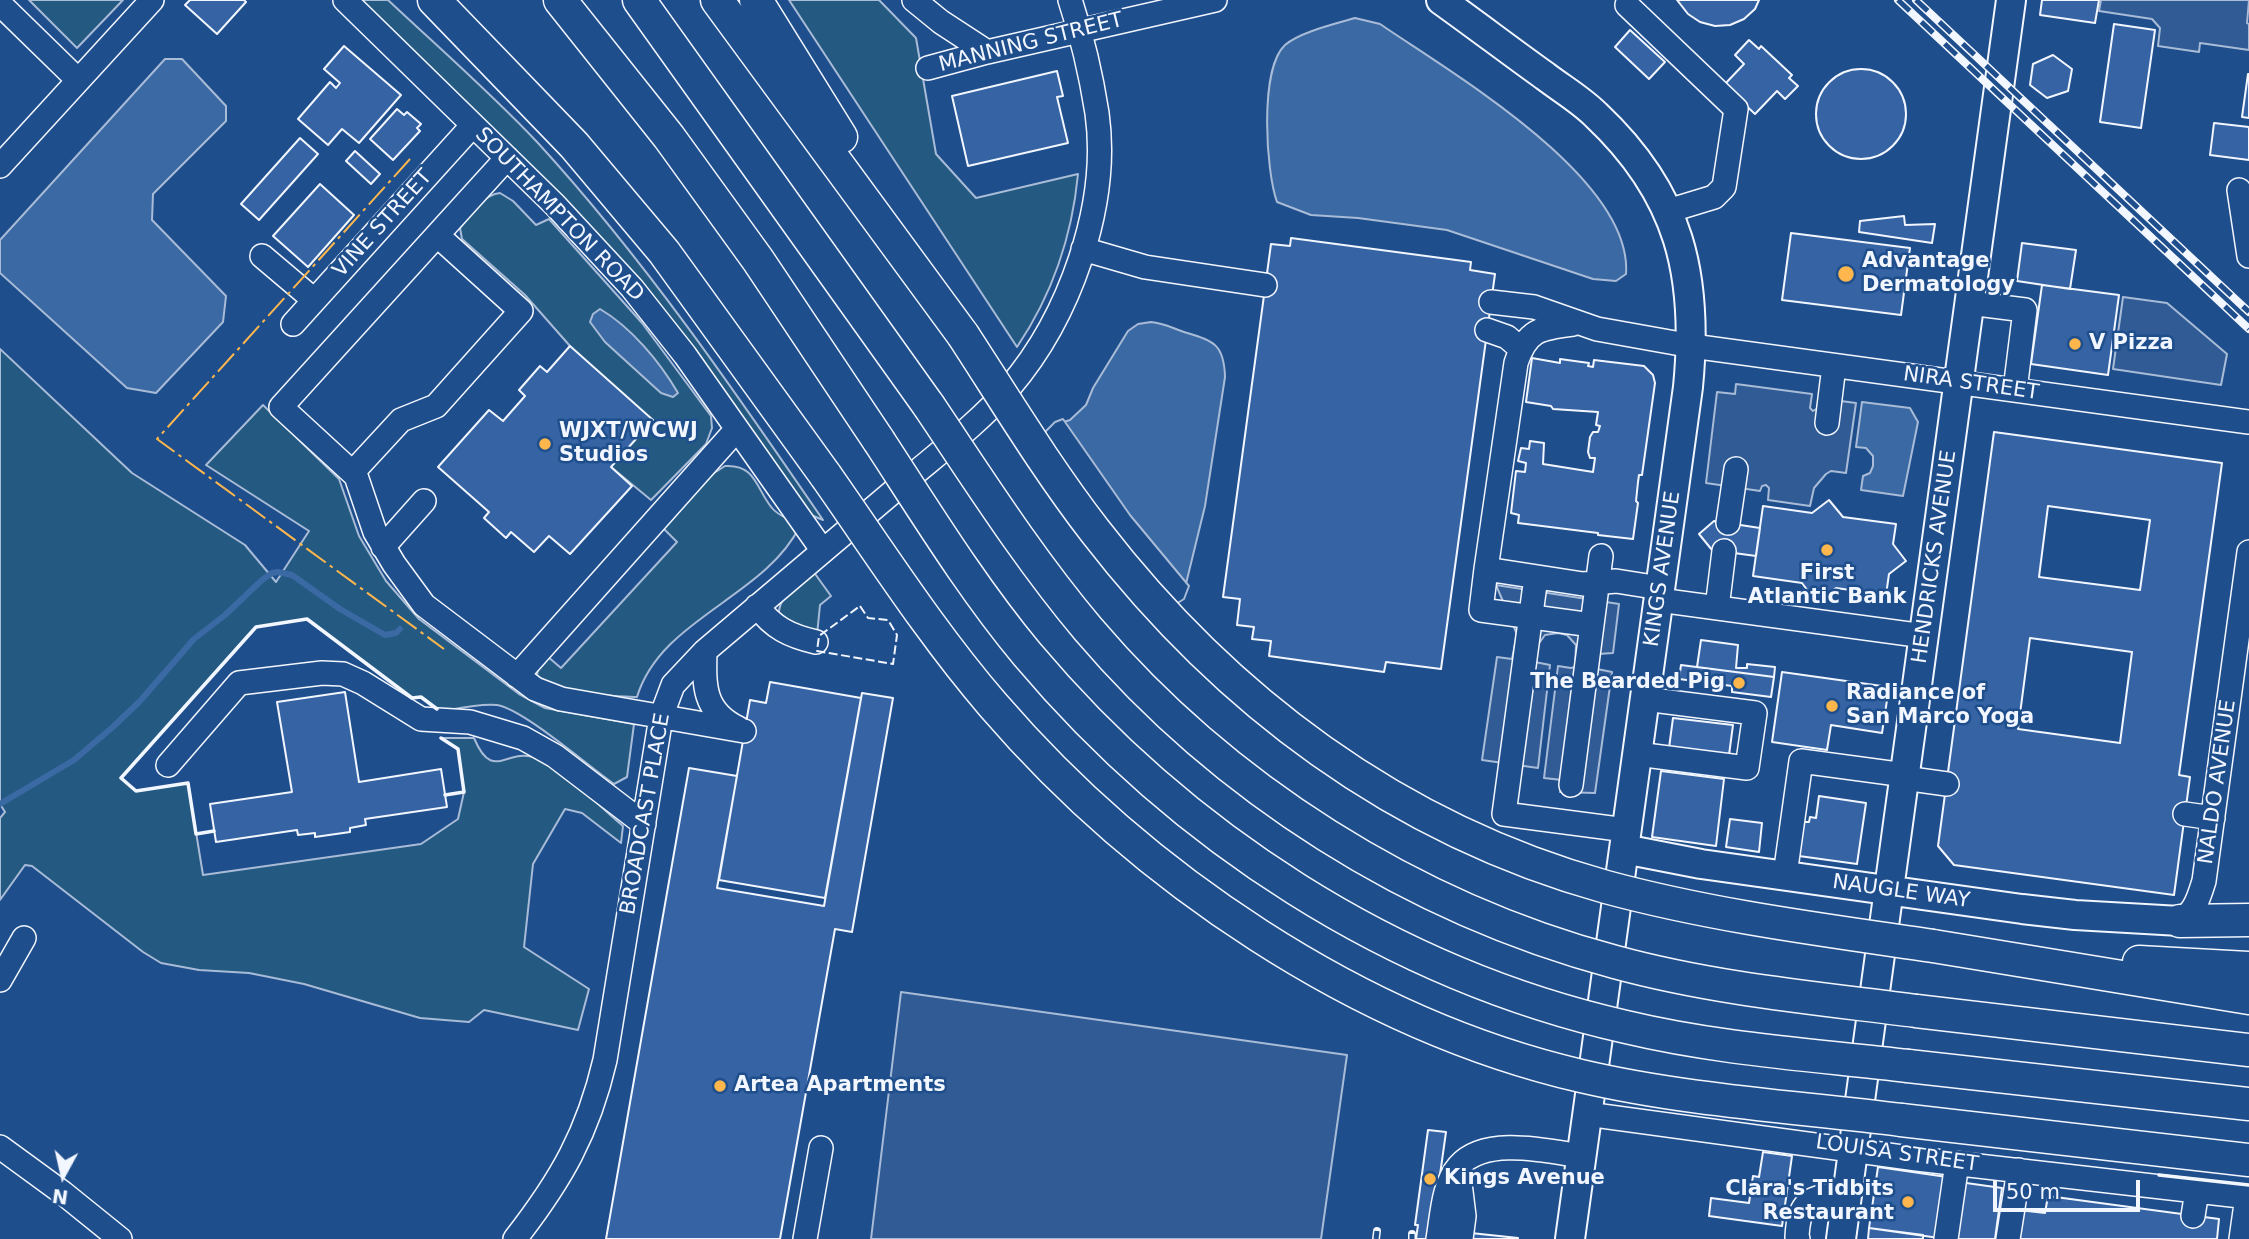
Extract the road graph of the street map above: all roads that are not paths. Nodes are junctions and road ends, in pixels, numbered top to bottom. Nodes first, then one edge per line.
1 (152, 0) edge
2 (345, 0) edge
3 (434, 0) edge
4 (559, 0) edge
5 (639, 0) edge
6 (717, 0) edge
7 (757, 0) edge
8 (914, 0) edge
9 (1070, 0) edge
10 (1214, 0) edge
11 (1441, 0) edge
12 (2011, 0) edge
13 (0, 4) edge
14 (1627, 5) dead end
15 (1080, 31) junction
16 (987, 52) junction
17 (928, 68) dead end
18 (78, 80) junction
19 (473, 125) junction
20 (507, 159) junction
21 (0, 166) edge
22 (2239, 190) dead end
23 (1668, 211) junction
24 (437, 235) junction
25 (1083, 249) junction
26 (262, 256) dead end
27 (2249, 256) edge
28 (1265, 285) dead end
29 (314, 300) junction
30 (1491, 302) dead end
31 (1969, 303) junction
32 (1579, 323) junction
33 (293, 324) dead end
34 (1487, 330) dead end
35 (963, 335) junction
36 (1692, 346) junction
37 (1521, 349) junction
38 (1834, 366) junction
39 (1958, 382) junction
40 (2015, 390) junction
41 (2249, 422) edge
42 (1827, 423) dead end
43 (737, 429) junction
44 (1736, 469) dead end
45 (353, 472) junction
46 (424, 500) dead end
47 (1728, 523) dead end
48 (383, 547) junction
49 (823, 551) junction
50 (1724, 551) dead end
51 (2249, 552) edge
52 (1601, 556) dead end
53 (1486, 569) junction
54 (1536, 577) junction
55 (1597, 583) junction
56 (1659, 594) junction
57 (757, 606) junction
58 (1717, 608) junction
59 (1530, 617) junction
60 (1592, 625) junction
61 (1924, 636) junction
62 (816, 642) dead end
63 (705, 650) junction
64 (517, 676) junction
65 (1645, 699) junction
66 (661, 717) junction
67 (1637, 754) junction
68 (168, 765) dead end
69 (1904, 777) junction
70 (1947, 784) dead end
71 (1571, 785) dead end
72 (2185, 814) dead end
73 (2213, 817) junction
74 (644, 824) junction
75 (1625, 840) junction
76 (1784, 875) junction
77 (1889, 891) junction
78 (2249, 920) edge
79 (2180, 921) junction
80 (24, 938) dead end
81 (1933, 946) junction
82 (2249, 950) edge
83 (2059, 957) junction
84 (2249, 968) edge
85 (0, 981) edge
86 (2249, 998) edge
87 (2249, 1050) edge
88 (2249, 1104) edge
89 (1587, 1114) junction
90 (0, 1147) edge
91 (821, 1148) dead end
92 (1853, 1149) junction
93 (1581, 1156) junction
94 (2249, 1160) edge
95 (1957, 1163) junction
96 (1458, 1167) junction
97 (2018, 1170) junction
98 (2197, 1191) junction
99 (1847, 1192) junction
100 (2248, 1197) edge
101 (2193, 1216) dead end
102 (120, 1239) edge
103 (515, 1239) edge
104 (805, 1239) edge
105 (1438, 1239) edge
106 (1461, 1239) edge
107 (1570, 1239) edge
108 (1798, 1239) edge
109 (1841, 1239) edge
110 (1946, 1239) edge
111 (2008, 1239) edge
112 (2242, 1239) edge

1 - 18 street
2 - 19 street, SOUTHAMPTON ROAD
3 - 94 highway, bridge
4 - 88 highway, bridge
5 - 87 highway, bridge
6 - 35 highway
7 - 35 highway
8 - 16 street
9 - 15 street, BROADCAST PLACE
10 - 15 street, MANNING STREET
11 - 23 main road, KINGS AVENUE
12 - 31 main road, HENDRICKS AVENUE
13 - 18 street
14 - 23 street
15 - 16 street, MANNING STREET
15 - 25 street, BROADCAST PLACE
16 - 17 street, MANNING STREET
18 - 21 street
19 - 20 street, SOUTHAMPTON ROAD
19 - 29 street, VINE STREET
20 - 24 street
20 - 43 street, SOUTHAMPTON ROAD
22 - 27 street
23 - 36 main road, KINGS AVENUE
24 - 45 street
24 - 45 street
25 - 28 street
25 - 49 street, BROADCAST PLACE
26 - 29 street
29 - 33 street, VINE STREET
30 - 32 street, NIRA STREET
31 - 39 main road, HENDRICKS AVENUE
31 - 40 street
32 - 36 street, NIRA STREET
32 - 37 street
34 - 37 street
35 - 81 highway, bridge
36 - 38 street, NIRA STREET
36 - 56 main road, KINGS AVENUE
37 - 53 street
38 - 39 street, NIRA STREET
38 - 42 street
39 - 40 street, NIRA STREET
39 - 61 main road, HENDRICKS AVENUE
40 - 41 street, NIRA STREET
43 - 49 street, SOUTHAMPTON ROAD
43 - 64 street
44 - 47 street
45 - 48 street
46 - 48 street
48 - 64 street
49 - 57 street, BROADCAST PLACE
50 - 58 street
51 - 73 street, NALDO AVENUE
52 - 55 street
53 - 54 street
53 - 59 street
54 - 55 street
54 - 59 street
55 - 56 street
55 - 60 street
56 - 58 street
56 - 65 main road, KINGS AVENUE
57 - 62 street
57 - 63 street, BROADCAST PLACE
58 - 61 street
59 - 60 street
59 - 75 street
60 - 71 street
61 - 69 main road, HENDRICKS AVENUE
63 - 66 street, BROADCAST PLACE
63 - 66 street
64 - 66 street
65 - 67 main road, KINGS AVENUE
65 - 67 street
66 - 74 street, BROADCAST PLACE
67 - 75 main road, KINGS AVENUE
68 - 74 street
69 - 70 street
69 - 76 street
69 - 77 main road, HENDRICKS AVENUE
72 - 73 street
73 - 79 street, NALDO AVENUE
74 - 103 street, BROADCAST PLACE
75 - 76 main road, NAUGLE WAY
75 - 89 main road, KINGS AVENUE
76 - 77 main road, NAUGLE WAY
77 - 79 main road, NAUGLE WAY
77 - 92 main road, HENDRICKS AVENUE
78 - 79 highway
80 - 85 street
81 - 83 highway
81 - 86 highway
82 - 83 highway
83 - 84 highway
89 - 92 street, LOUISA STREET
89 - 93 main road, KINGS AVENUE
90 - 102 street
91 - 104 street
92 - 95 street, LOUISA STREET
92 - 99 main road, HENDRICKS AVENUE
93 - 96 street
93 - 107 main road, KINGS AVENUE
95 - 97 street, LOUISA STREET
95 - 110 street
96 - 105 street
96 - 106 street
97 - 98 street, LOUISA STREET
97 - 111 street
98 - 100 street, LOUISA STREET
98 - 101 street
99 - 108 street
99 - 109 main road, HENDRICKS AVENUE
100 - 112 street

